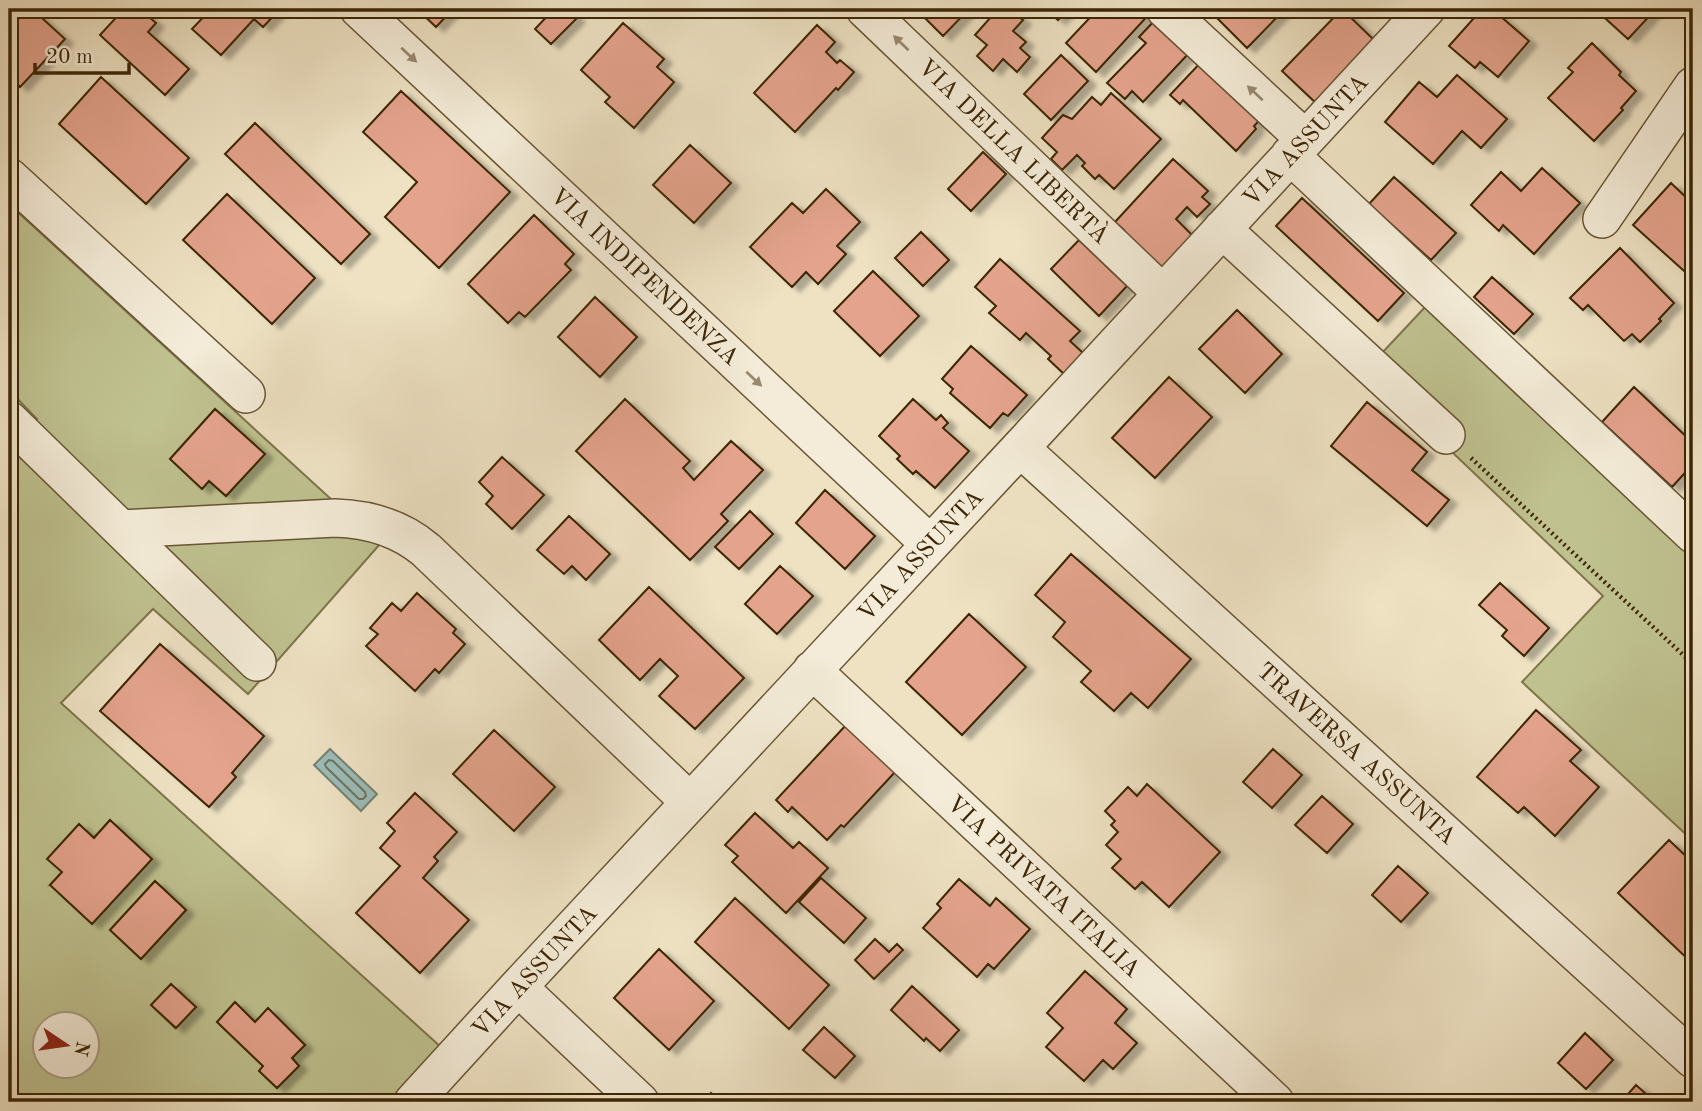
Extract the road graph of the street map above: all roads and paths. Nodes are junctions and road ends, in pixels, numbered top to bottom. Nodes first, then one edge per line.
1 (359, 9) edge
2 (865, 9) edge
3 (1164, 9) edge
4 (1426, 9) edge
5 (1693, 86) edge
6 (1298, 147) junction
7 (9, 177) edge
8 (1602, 219) dead end
9 (1222, 229) junction
10 (1163, 293) junction
11 (246, 394) dead end
12 (9, 421) edge
13 (1446, 435) joint
14 (1020, 448) junction
15 (121, 529) junction
16 (1693, 534) edge
17 (930, 544) junction
18 (257, 662) dead end
19 (1693, 664) edge
20 (812, 670) junction
21 (690, 802) junction
22 (518, 987) junction
23 (1693, 1059) edge
24 (413, 1102) edge
25 (640, 1102) edge
26 (1275, 1102) edge

1 -> 17 street, VIA INDIPENDENZA
10 -> 2 street, VIA DELLA LIBERTÀ
6 -> 3 street
4 - 6 street, VIA ASSUNTA
5 - 8 street
6 - 9 street, VIA ASSUNTA
6 - 16 street
7 - 11 street
9 - 10 street, VIA ASSUNTA
9 - 13 street
10 - 14 street, VIA ASSUNTA
12 - 15 street
13 - 19 path
14 - 17 street, VIA ASSUNTA
14 - 23 street, TRAVERSA ASSUNTA
15 - 18 street
15 - 21 street
17 - 20 street, VIA ASSUNTA
20 - 21 street, VIA ASSUNTA
20 - 26 street, VIA PRIVATA ITALIA
21 - 22 street, VIA ASSUNTA
22 - 24 street, VIA ASSUNTA
22 - 25 street

